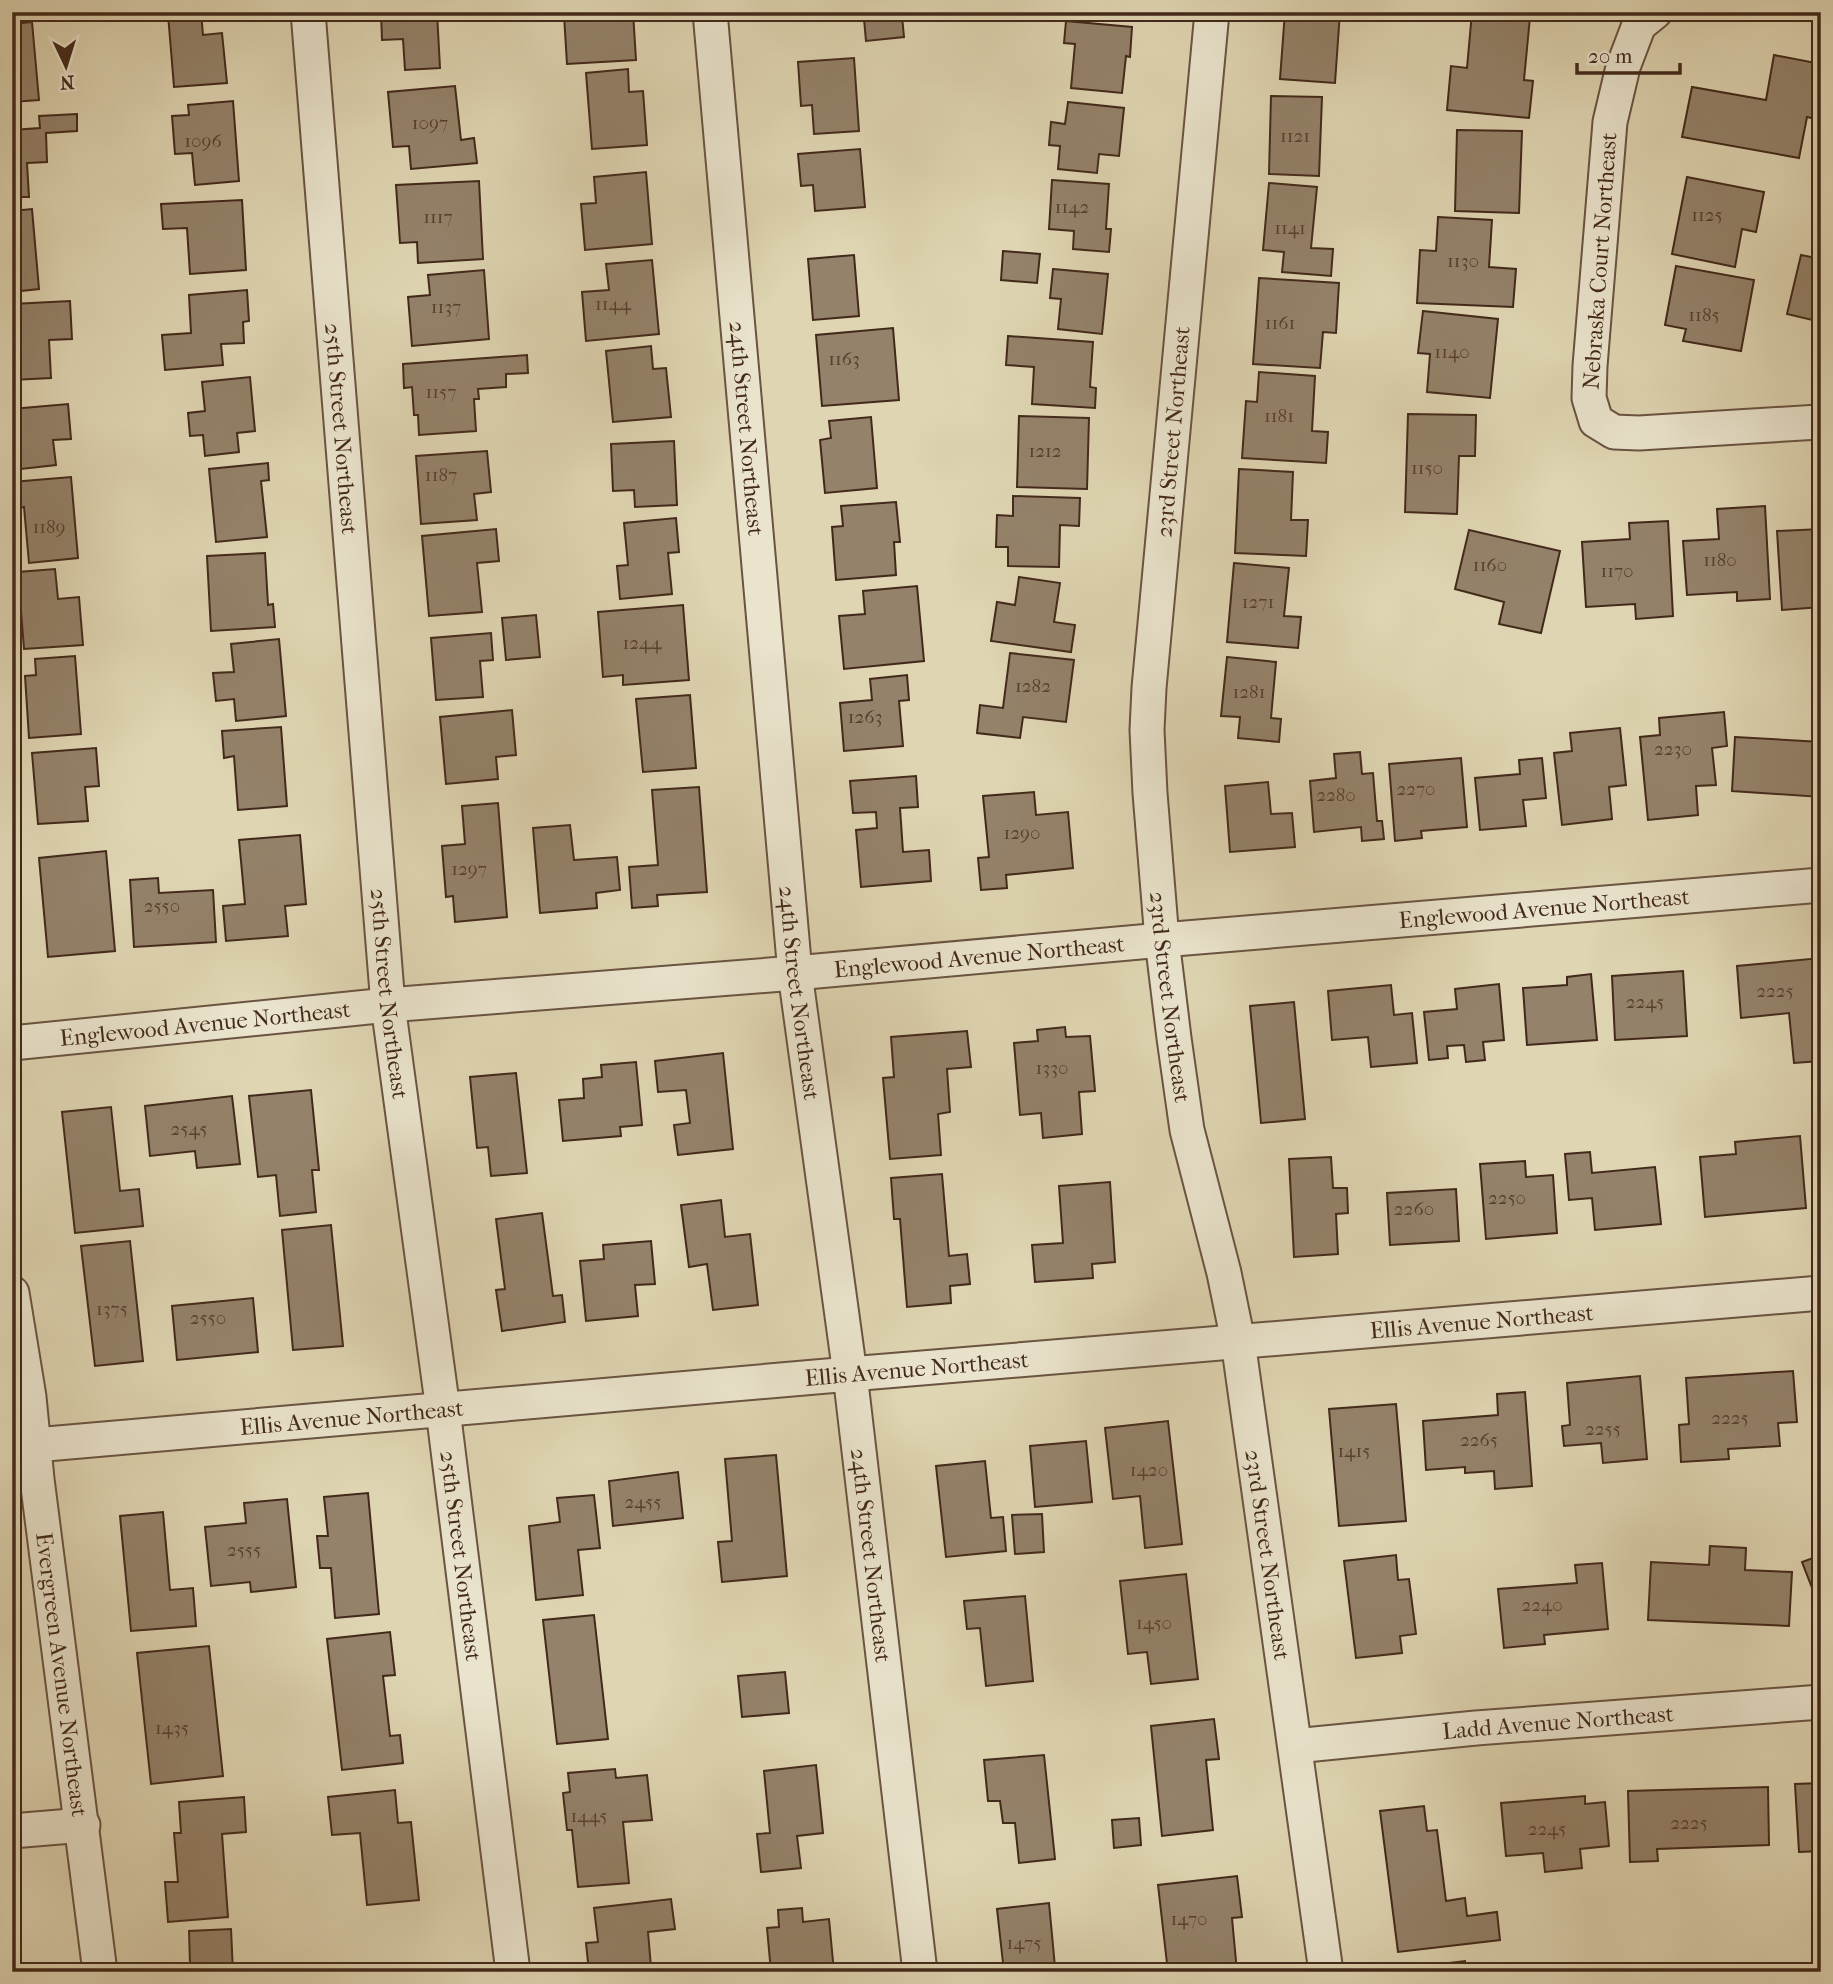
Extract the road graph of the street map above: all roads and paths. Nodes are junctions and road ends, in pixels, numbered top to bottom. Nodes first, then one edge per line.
1 (308, 12) edge
2 (710, 12) edge
3 (1212, 12) edge
4 (1655, 12) edge
5 (1819, 422) dead end
6 (1821, 885) edge
7 (1162, 940) junction
8 (794, 973) junction
9 (388, 1005) junction
10 (12, 1043) edge
11 (12, 1293) edge
12 (1821, 1293) edge
13 (1238, 1341) junction
14 (850, 1374) junction
15 (443, 1410) junction
16 (24, 1446) edge
17 (1821, 1702) edge
18 (1295, 1746) junction
19 (83, 1825) junction
20 (12, 1831) edge
21 (100, 1972) edge
22 (513, 1972) edge
23 (920, 1972) edge
24 (1326, 1972) edge

1 - 9 street, 25th Street Northeast
2 - 8 street, 24th Street Northeast
3 - 7 street, 23rd Street Northeast
4 - 5 street, Nebraska Court Northeast
6 - 7 street, Englewood Avenue Northeast
7 - 8 street, Englewood Avenue Northeast
7 - 13 street, 23rd Street Northeast
8 - 9 street, Englewood Avenue Northeast
8 - 14 street, 24th Street Northeast
9 - 10 street, Englewood Avenue Northeast
9 - 15 street, 25th Street Northeast
11 - 16 street, Evergreen Avenue Northeast
12 - 13 street, Ellis Avenue Northeast
13 - 14 street, Ellis Avenue Northeast
13 - 18 street, 23rd Street Northeast
14 - 15 street, Ellis Avenue Northeast
14 - 23 street, 24th Street Northeast
15 - 16 street, Ellis Avenue Northeast
15 - 22 street, 25th Street Northeast
16 - 19 street, Evergreen Avenue Northeast
17 - 18 street, Ladd Avenue Northeast
18 - 24 street, 23rd Street Northeast
19 - 20 street
19 - 21 street, Evergreen Avenue Northeast

